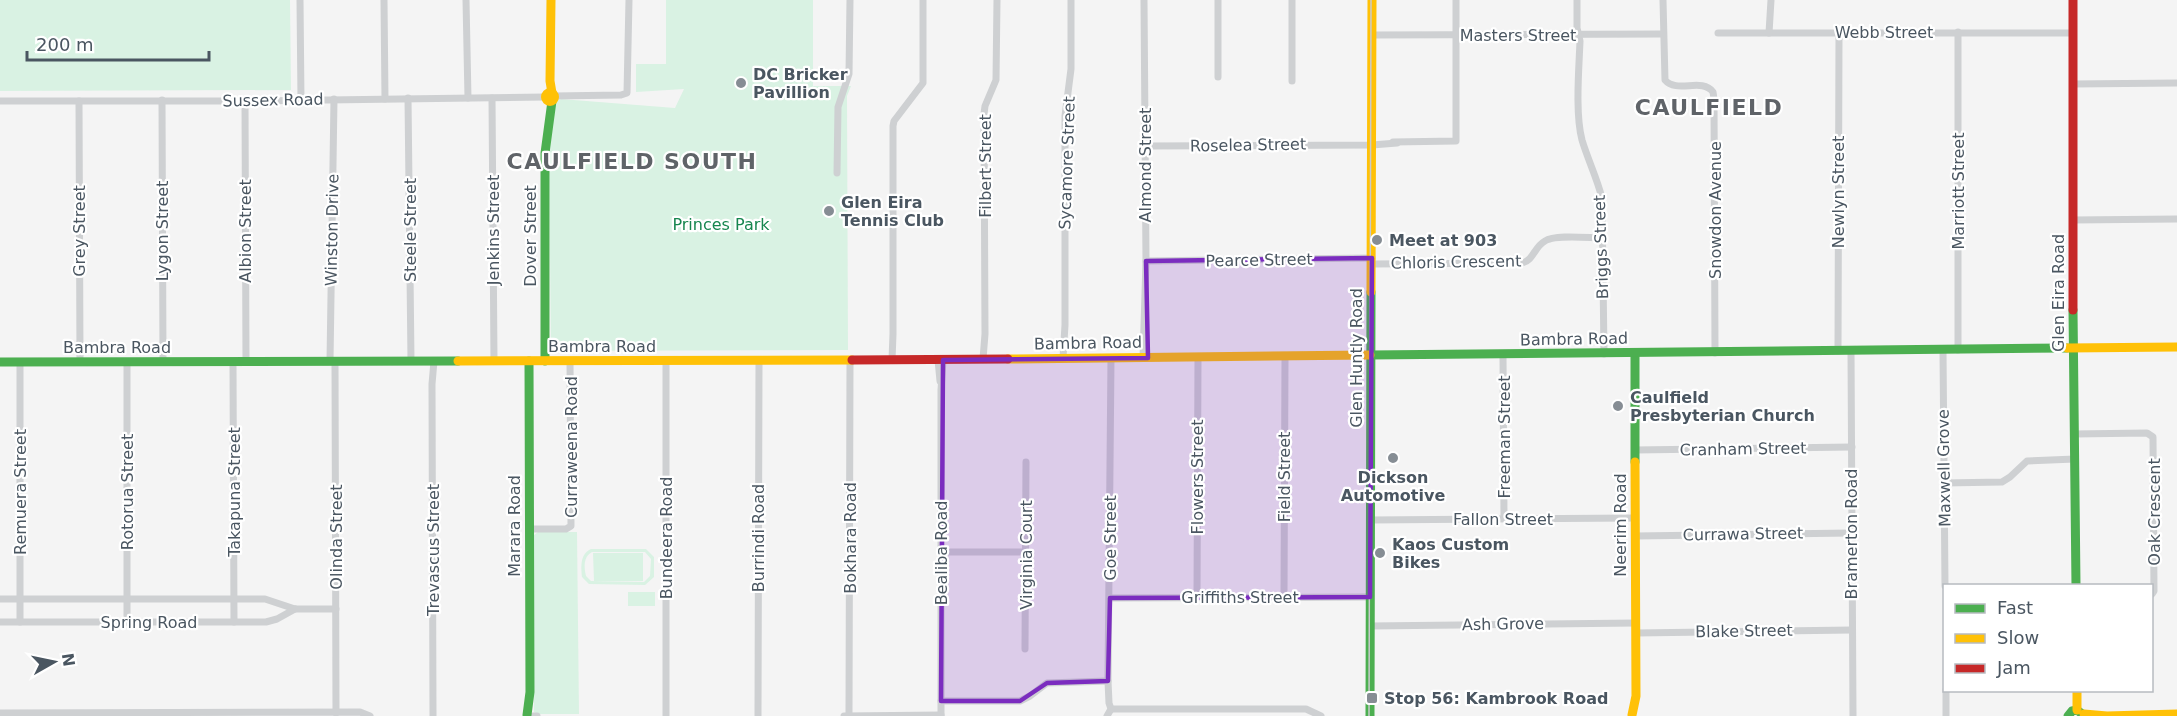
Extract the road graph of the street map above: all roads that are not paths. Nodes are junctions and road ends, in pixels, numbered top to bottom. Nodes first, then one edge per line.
1 (300, 0) edge
2 (384, 0) edge
3 (466, 0) edge
4 (551, 0) edge
5 (628, 0) edge
6 (850, 0) edge
7 (923, 0) edge
8 (997, 0) edge
9 (1071, 0) edge
10 (1144, 0) edge
11 (1218, 0) edge
12 (1292, 0) edge
13 (1372, 0) edge
14 (1456, 0) edge
15 (1577, 0) edge
16 (1663, 0) edge
17 (1771, 0) edge
18 (2073, 0) edge
19 (2073, 31) junction
20 (1958, 32) junction
21 (1718, 33) dead end
22 (1771, 33) junction
23 (1839, 33) junction
24 (1663, 34) junction
25 (1372, 35) junction
26 (1456, 35) junction
27 (1579, 35) junction
28 (1218, 77) dead end
29 (1292, 81) dead end
30 (2177, 83) edge
31 (2073, 84) junction
32 (550, 97) junction
33 (468, 98) junction
34 (492, 98) junction
35 (334, 99) junction
36 (386, 99) junction
37 (408, 99) junction
38 (79, 100) junction
39 (162, 100) junction
40 (301, 100) junction
41 (0, 101) edge
42 (245, 101) junction
43 (1372, 144) junction
44 (1145, 146) junction
45 (837, 173) dead end
46 (2177, 219) edge
47 (2073, 220) junction
48 (1602, 238) junction
49 (1146, 261) junction
50 (1372, 261) junction
51 (2177, 347) edge
52 (2073, 348) junction
53 (1943, 350) junction
54 (1958, 350) junction
55 (1838, 351) junction
56 (1851, 351) junction
57 (1715, 352) junction
58 (1604, 354) junction
59 (1635, 354) junction
60 (1503, 355) junction
61 (1371, 356) junction
62 (1198, 357) junction
63 (1285, 357) junction
64 (1065, 358) junction
65 (1111, 358) junction
66 (1146, 358) junction
67 (985, 359) junction
68 (666, 360) junction
69 (759, 360) junction
70 (850, 360) junction
71 (894, 360) junction
72 (941, 360) junction
73 (333, 361) junction
74 (411, 361) junction
75 (432, 361) junction
76 (494, 361) junction
77 (529, 361) junction
78 (545, 361) junction
79 (570, 361) junction
80 (0, 362) edge
81 (20, 362) junction
82 (80, 362) junction
83 (127, 362) junction
84 (163, 362) junction
85 (234, 362) junction
86 (246, 362) junction
87 (2074, 434) junction
88 (1852, 447) junction
89 (1635, 450) junction
90 (2075, 459) junction
91 (1026, 462) dead end
92 (1944, 483) junction
93 (1504, 518) junction
94 (1635, 518) junction
95 (1371, 520) junction
96 (529, 529) junction
97 (1851, 533) junction
98 (1635, 536) junction
99 (941, 552) junction
100 (1026, 552) junction
101 (1945, 584) edge
102 (2076, 584) edge
103 (2153, 592) edge
104 (1197, 597) junction
105 (1284, 597) junction
106 (1370, 597) junction
107 (234, 598) junction
108 (1110, 598) junction
109 (0, 599) edge
110 (20, 599) junction
111 (127, 599) junction
112 (295, 609) junction
113 (336, 609) junction
114 (0, 622) edge
115 (20, 622) junction
116 (127, 622) junction
117 (234, 622) junction
118 (1636, 622) junction
119 (1370, 626) junction
120 (1852, 630) junction
121 (1636, 633) junction
122 (1025, 649) dead end
123 (1108, 681) junction
124 (1946, 692) edge
125 (2077, 692) edge
126 (1636, 696) junction
127 (941, 701) junction
128 (1109, 712) edge
129 (0, 713) edge
130 (336, 713) junction
131 (2082, 713) edge
132 (280, 714) edge
133 (358, 714) edge
134 (2177, 714) edge
135 (370, 716) edge
136 (433, 716) edge
137 (530, 716) edge
138 (666, 716) edge
139 (758, 716) edge
140 (844, 716) edge
141 (849, 716) edge
142 (941, 716) edge
143 (1321, 716) edge
144 (1370, 716) edge
145 (1632, 716) edge
146 (1641, 716) edge
147 (1853, 716) edge
148 (1946, 716) edge
149 (2068, 716) edge
150 (2106, 716) edge

1 - 40 street
2 - 36 street
3 - 33 street
4 - 32 street, Dover Street
5 - 32 street, Sussex Road
6 - 45 street
7 - 71 street
8 - 67 street, Filbert Street
9 - 64 street, Sycamore Street
10 - 44 street, Almond Street
11 - 28 street
12 - 29 street
13 - 25 street, Glen Huntly Road
14 - 26 street
15 - 27 street, Briggs Street
16 - 24 street, Snowdon Avenue
17 - 22 street
18 - 19 street, Glen Eira Road
19 - 20 street, Webb Street
19 - 31 street, Glen Eira Road
20 - 23 street, Webb Street
20 - 54 street, Marriott Street
21 - 22 street, Webb Street
22 - 23 street, Webb Street
23 - 55 street, Newlyn Street
24 - 27 street, Masters Street
24 - 57 street, Snowdon Avenue
25 - 26 street, Masters Street
25 - 43 street, Glen Huntly Road
26 - 27 street, Masters Street
26 - 43 street, Roselea Street
27 - 48 street, Briggs Street
30 - 31 street
31 - 47 street, Glen Eira Road
32 - 34 street, Sussex Road
32 - 78 street, Dover Street
33 - 34 street, Sussex Road
33 - 37 street, Sussex Road
34 - 76 street, Jenkins Street
35 - 36 street, Sussex Road
35 - 40 street, Sussex Road
35 - 73 street, Winston Drive
36 - 37 street, Sussex Road
37 - 74 street, Steele Street
38 - 39 street, Sussex Road
38 - 41 street, Sussex Road
38 - 82 street, Grey Street
39 - 42 street, Sussex Road
39 - 84 street, Lygon Street
40 - 42 street, Sussex Road
42 - 86 street, Albion Street
43 - 44 street, Roselea Street
43 - 50 street, Glen Huntly Road
44 - 49 street, Almond Street
46 - 47 street
47 - 52 street, Glen Eira Road
48 - 50 street, Chloris Crescent
48 - 58 street, Briggs Street
49 - 50 street, Pearce Street
49 - 66 street, Almond Street
50 - 61 street, Glen Huntly Road
51 - 52 street, Bambra Road
52 - 54 street, Bambra Road
52 - 87 street, Glen Eira Road
53 - 54 street, Bambra Road
53 - 56 street, Bambra Road
53 - 92 street, Maxwell Grove
55 - 56 street, Bambra Road
55 - 57 street, Bambra Road
56 - 88 street, Bramerton Road
57 - 59 street, Bambra Road
58 - 59 street, Bambra Road
58 - 60 street, Bambra Road
59 - 89 street, Neerim Road
60 - 61 street, Bambra Road
60 - 93 street, Freeman Street
61 - 63 street, Bambra Road
61 - 95 street, Glen Huntly Road
62 - 63 street, Bambra Road
62 - 66 street, Bambra Road
62 - 104 street, Flowers Street
63 - 105 street, Field Street
64 - 65 street, Bambra Road
64 - 67 street, Bambra Road
65 - 66 street, Bambra Road
65 - 108 street, Goe Street
67 - 72 street, Bambra Road
68 - 69 street, Bambra Road
68 - 79 street, Bambra Road
68 - 138 street, Bundeera Road
69 - 70 street, Bambra Road
69 - 139 street, Burrindi Road
70 - 71 street, Bambra Road
70 - 141 street, Bokhara Road
71 - 72 street, Bambra Road
72 - 99 street, Bealiba Road
73 - 74 street, Bambra Road
73 - 86 street, Bambra Road
73 - 113 street, Olinda Street
74 - 75 street, Bambra Road
75 - 76 street, Bambra Road
75 - 136 street, Trevascus Street
76 - 77 street, Bambra Road
77 - 78 street, Bambra Road
77 - 96 street, Marara Road
78 - 79 street, Bambra Road
79 - 96 street, Curraweena Road
80 - 81 street, Bambra Road
81 - 82 street, Bambra Road
81 - 110 street, Remuera Street
82 - 83 street, Bambra Road
83 - 84 street, Bambra Road
83 - 111 street, Rotorua Street
84 - 85 street, Bambra Road
85 - 86 street, Bambra Road
85 - 107 street, Takapuna Street
87 - 90 street, Glen Eira Road
87 - 103 street, Oak Crescent
88 - 89 street, Cranham Street
88 - 97 street, Bramerton Road
89 - 94 street, Neerim Road
90 - 92 street
90 - 102 street, Glen Eira Road
91 - 100 street, Virginia Court
92 - 101 street, Maxwell Grove
93 - 94 street, Fallon Street
93 - 95 street, Fallon Street
94 - 98 street, Neerim Road
95 - 106 street, Glen Huntly Road
96 - 137 street, Marara Road
97 - 98 street, Currawa Street
97 - 120 street, Bramerton Road
98 - 118 street, Neerim Road
99 - 100 street
99 - 127 street, Bealiba Road
100 - 122 street, Virginia Court
104 - 105 street, Griffiths Street
104 - 108 street, Griffiths Street
105 - 106 street, Griffiths Street
106 - 119 street, Glen Huntly Road
107 - 111 street, Spring Road
107 - 112 street, Spring Road
107 - 117 street, Takapuna Street
108 - 123 street, Goe Street
109 - 110 street, Spring Road
110 - 111 street, Spring Road
110 - 115 street, Remuera Street
111 - 116 street, Rotorua Street
112 - 113 street, Spring Road
112 - 117 street, Spring Road
113 - 130 street, Olinda Street
114 - 115 street, Spring Road
115 - 116 street, Spring Road
116 - 117 street, Spring Road
118 - 119 street, Ash Grove
118 - 121 street, Neerim Road
119 - 144 street, Glen Huntly Road
120 - 121 street, Blake Street
120 - 147 street, Bramerton Road
121 - 126 street, Neerim Road
123 - 127 street
123 - 128 street, Goe Street
124 - 148 street
125 - 131 street
126 - 145 street, Neerim Road
126 - 146 street, Neerim Road
127 - 142 street, Bealiba Road
128 - 143 street
129 - 132 street
130 - 132 street
130 - 133 street
131 - 149 street
131 - 150 street
133 - 135 street
134 - 150 street
140 - 141 street
141 - 142 street
145 - 146 street

